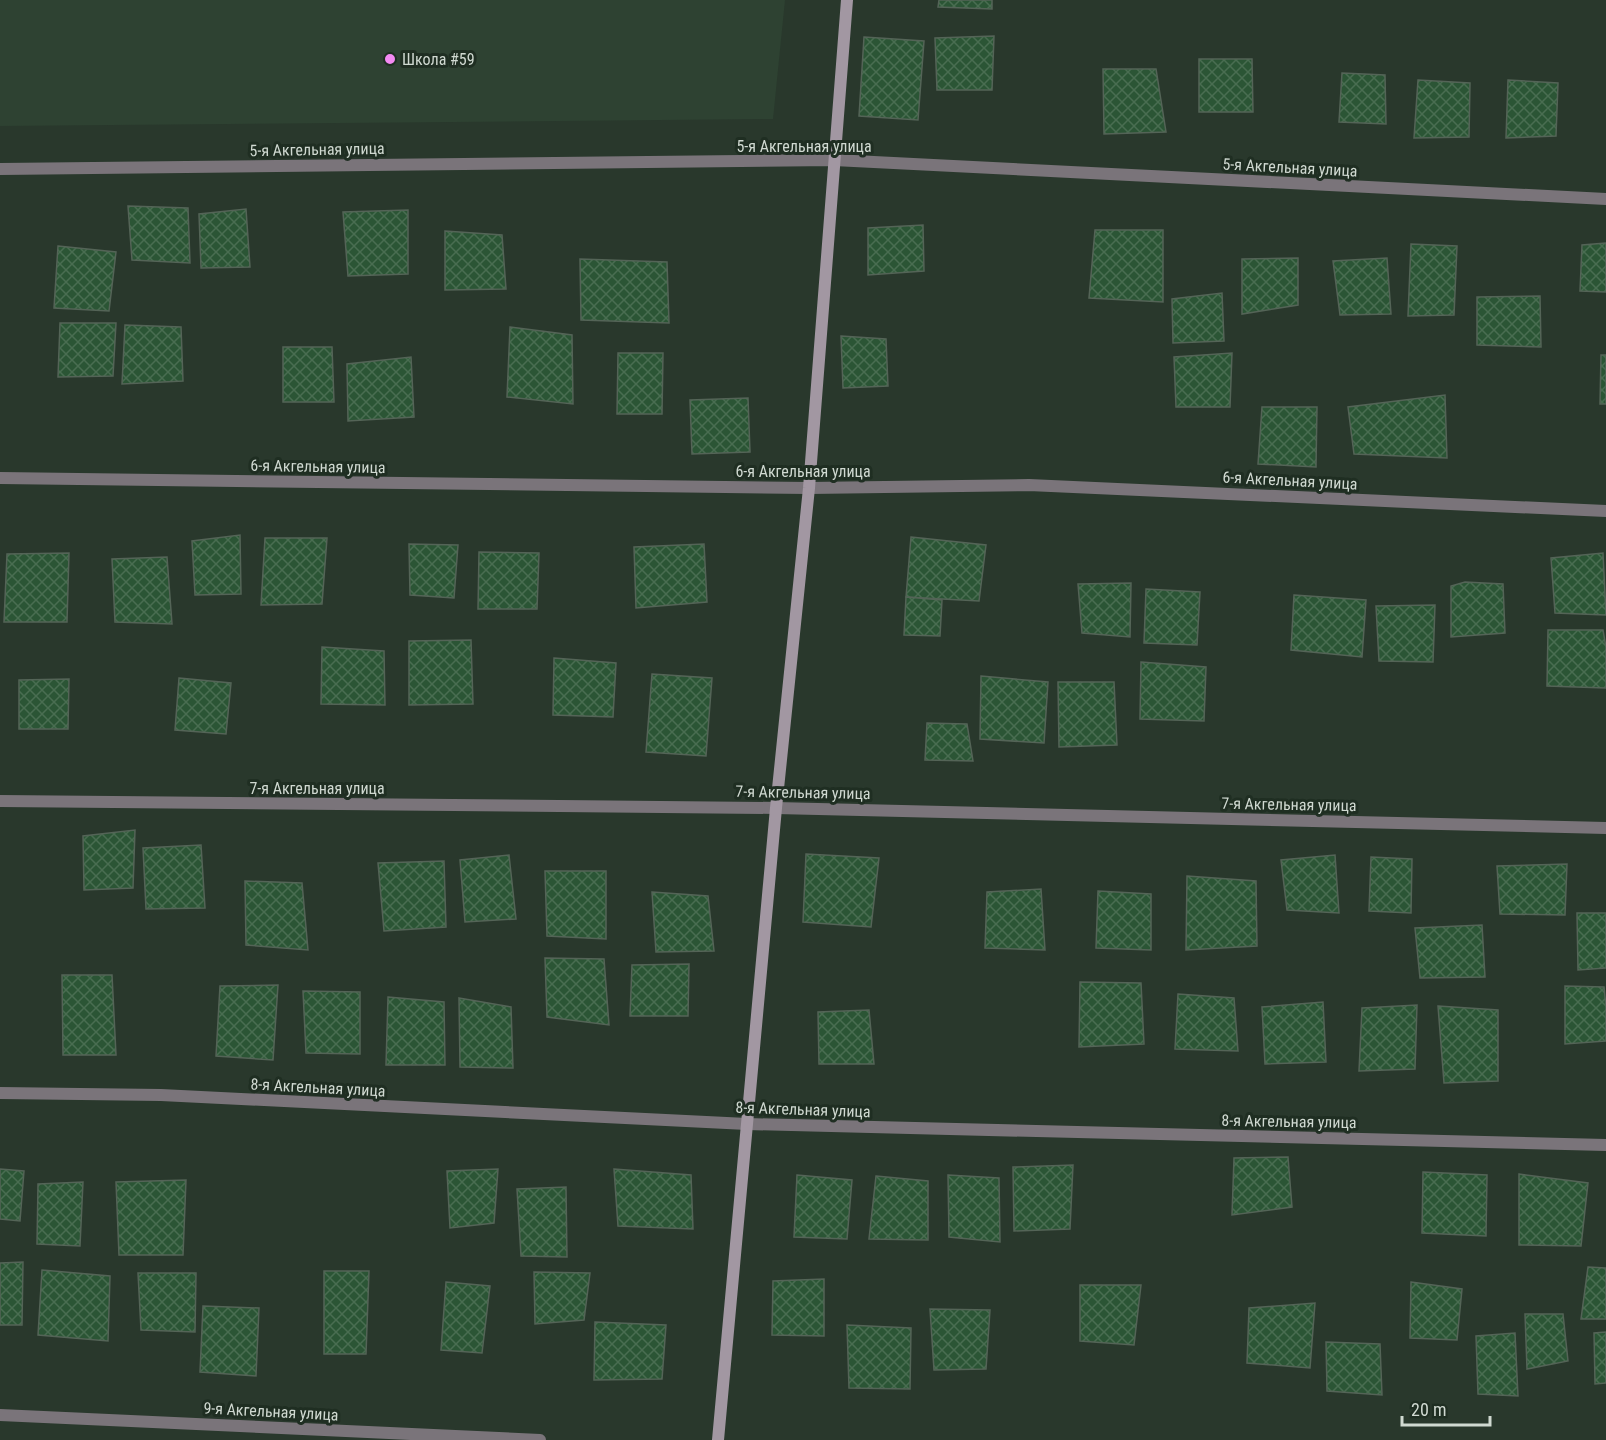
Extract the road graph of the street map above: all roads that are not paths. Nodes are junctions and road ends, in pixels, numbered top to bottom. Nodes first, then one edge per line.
1 (847, 0) edge
2 (834, 160) junction
3 (0, 169) edge
4 (1606, 199) edge
5 (0, 478) edge
6 (809, 488) junction
7 (1606, 511) edge
8 (0, 801) edge
9 (776, 808) junction
10 (1606, 828) edge
11 (0, 1093) edge
12 (747, 1124) junction
13 (1606, 1145) edge
14 (0, 1415) edge
15 (540, 1440) edge
16 (718, 1440) edge

1 - 2 street
2 - 3 street, 5-я Акгельная улица
2 - 4 street, 5-я Акгельная улица
2 - 6 street
5 - 6 street, 6-я Акгельная улица
6 - 7 street, 6-я Акгельная улица
6 - 9 street
8 - 9 street, 7-я Акгельная улица
9 - 10 street, 7-я Акгельная улица
9 - 12 street
11 - 12 street, 8-я Акгельная улица
12 - 13 street, 8-я Акгельная улица
12 - 16 street
14 - 15 street, 9-я Акгельная улица

